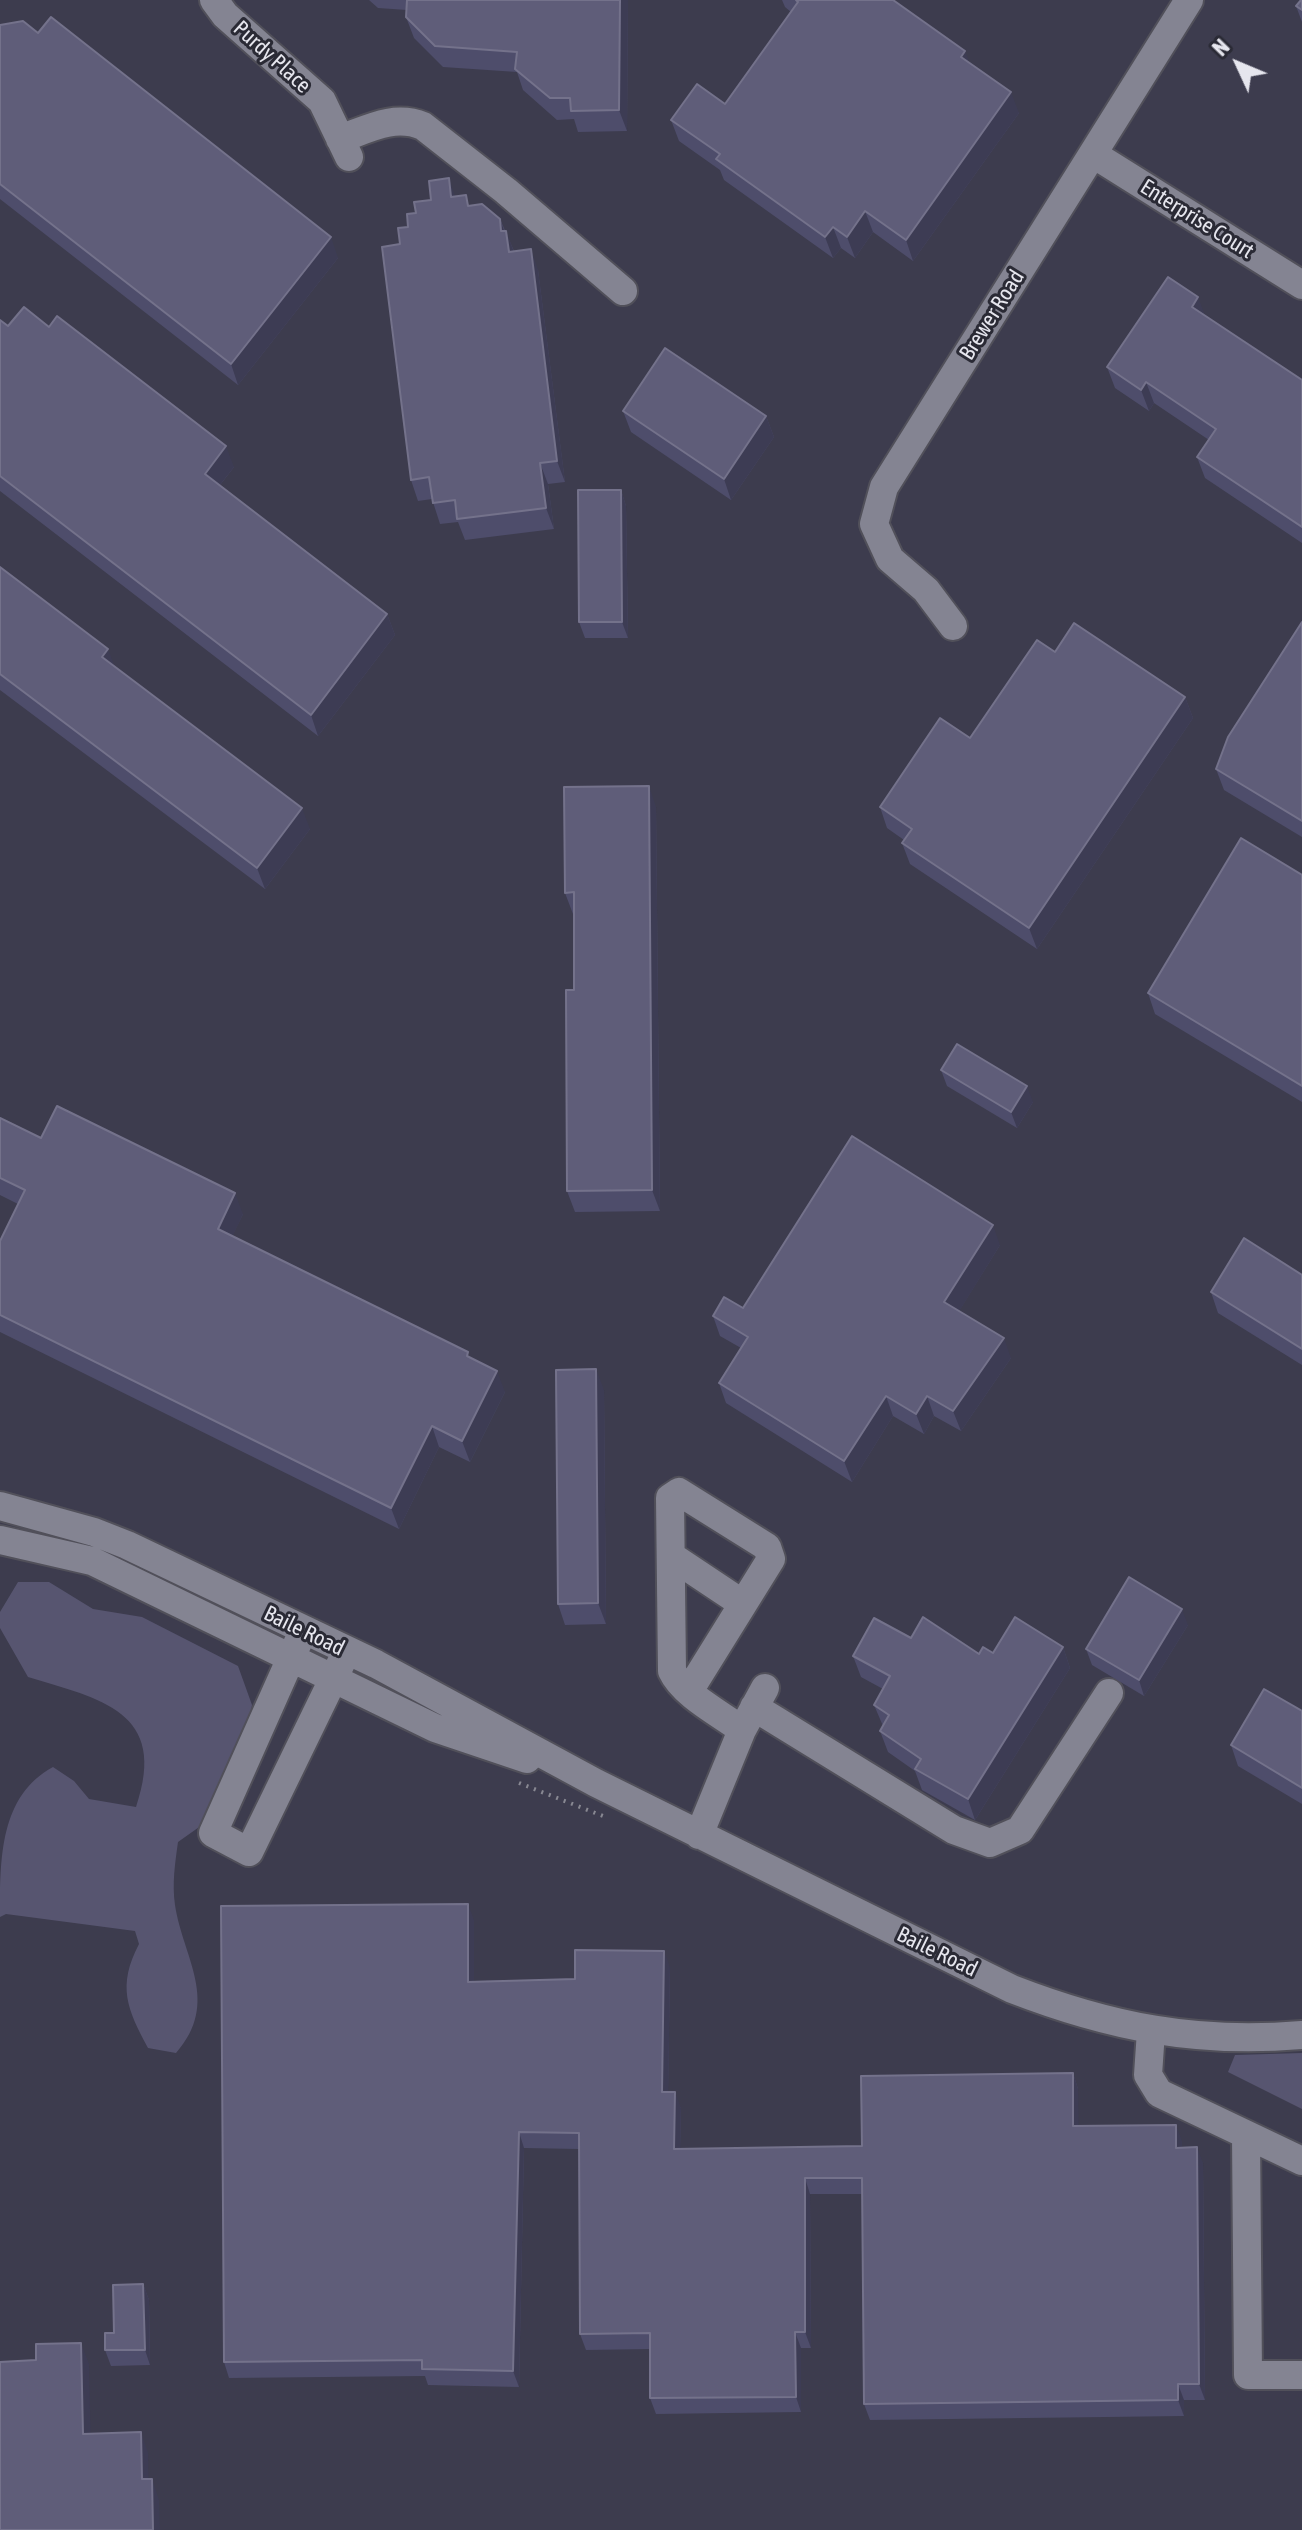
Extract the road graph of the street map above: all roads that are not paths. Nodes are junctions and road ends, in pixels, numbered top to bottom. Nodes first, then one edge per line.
1 (214, 0) edge
2 (1189, 0) edge
3 (1093, 154) junction
4 (1302, 285) edge
5 (623, 291) dead end
6 (953, 626) dead end
7 (0, 1506) edge
8 (0, 1540) edge
9 (671, 1556) junction
10 (743, 1604) junction
11 (297, 1644) junction
12 (346, 1652) junction
13 (335, 1679) junction
14 (689, 1691) junction
15 (1109, 1693) dead end
16 (754, 1708) junction
17 (238, 1781) junction
18 (596, 1783) junction
19 (275, 1800) junction
20 (699, 1835) junction
21 (1151, 2031) junction
22 (1302, 2035) edge
23 (1246, 2135) junction
24 (1302, 2161) edge
25 (1302, 2375) edge

1 - 5 street, Purdy Place
2 - 3 street, Brewer Road
3 - 4 street, Enterprise Court
3 - 6 street, Brewer Road
7 - 11 street, Baile Road
8 - 11 street, Baile Road
9 - 10 street
9 - 10 street
9 - 14 street
10 - 14 street
11 - 12 street, Baile Road
11 - 13 street, Baile Road
11 - 17 street
12 - 13 street
12 - 18 street, Baile Road
13 - 18 street, Baile Road
13 - 19 street
14 - 16 street
15 - 16 street
16 - 20 street
17 - 19 street
17 - 19 street
18 - 20 street, Baile Road
20 - 21 street, Baile Road
21 - 22 street, Baile Road
21 - 23 street
23 - 24 street
23 - 25 street

